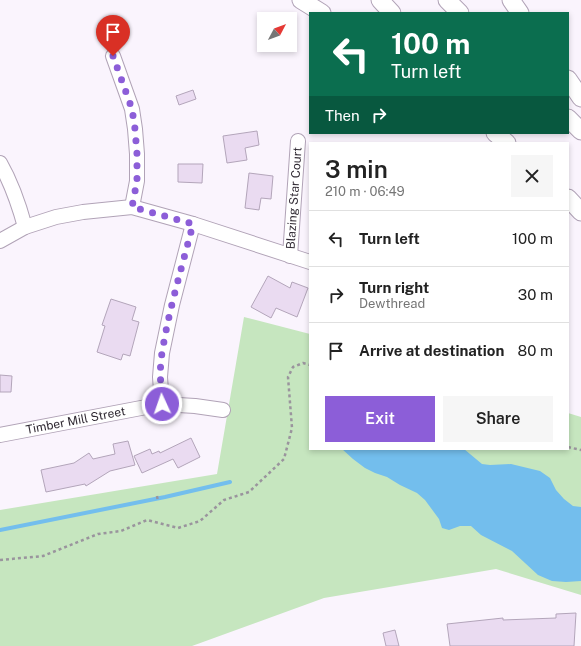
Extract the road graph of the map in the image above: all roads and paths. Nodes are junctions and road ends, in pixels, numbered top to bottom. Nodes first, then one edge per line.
1 (301, 0) edge
2 (380, 0) edge
3 (447, 0) edge
4 (511, 0) edge
5 (320, 12) edge
6 (391, 12) edge
7 (459, 12) edge
8 (519, 12) edge
9 (113, 56) dead end
10 (569, 80) edge
11 (581, 98) edge
12 (569, 119) edge
13 (581, 131) edge
14 (496, 134) edge
15 (507, 134) edge
16 (298, 141) dead end
17 (506, 142) edge
18 (515, 142) edge
19 (0, 163) edge
20 (569, 199) edge
21 (132, 207) junction
22 (581, 212) edge
23 (193, 224) junction
24 (25, 228) junction
25 (0, 241) edge
26 (290, 256) junction
27 (309, 262) edge
28 (309, 365) edge
29 (162, 404) junction
30 (223, 410) dead end
31 (0, 435) edge
32 (569, 447) edge
33 (581, 450) edge
34 (157, 496) dead end
35 (158, 502) dead end
36 (0, 560) edge

1 - 5 main road
2 - 6 main road
3 - 7 main road
4 - 8 main road
9 - 21 street
10 - 11 main road
12 - 13 main road
14 - 17 main road
15 - 18 main road
16 - 26 street, Blazing Star Court
19 - 24 street
20 - 22 main road
21 - 23 street
21 - 24 street
23 - 26 street
23 - 29 street
24 - 25 street
26 - 27 street
28 - 36 path
29 - 30 street, Timber Mill Street
29 - 31 street, Timber Mill Street
32 - 33 path
34 - 35 path

